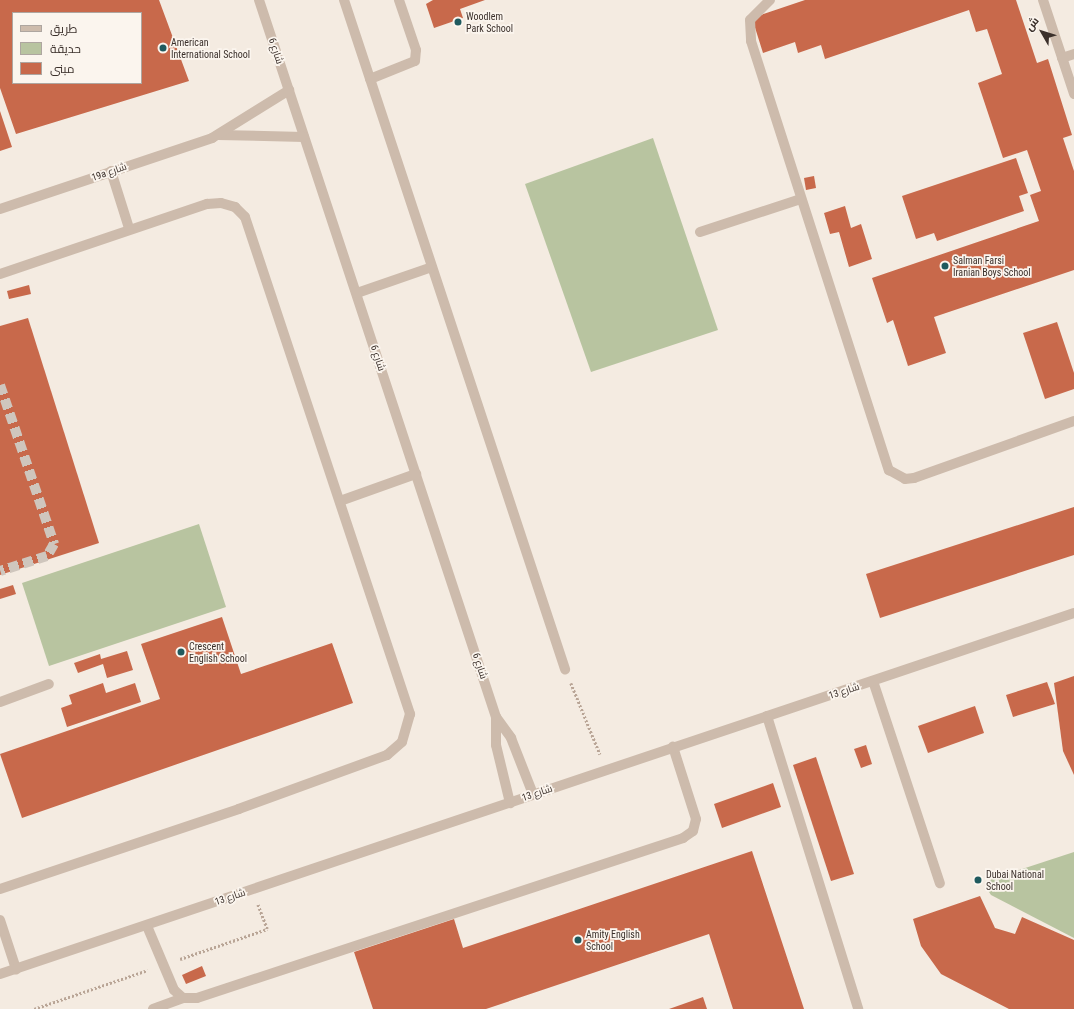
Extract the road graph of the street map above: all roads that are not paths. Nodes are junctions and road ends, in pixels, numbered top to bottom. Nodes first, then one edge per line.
1 (259, 0) edge
2 (344, 0) edge
3 (399, 0) edge
4 (770, 0) edge
5 (1043, 0) edge
6 (1074, 54) edge
7 (1062, 58) junction
8 (370, 79) junction
9 (289, 90) junction
10 (1074, 94) edge
11 (218, 135) junction
12 (304, 137) junction
13 (111, 171) junction
14 (801, 199) junction
15 (0, 209) edge
16 (129, 228) junction
17 (700, 232) dead end
18 (432, 267) junction
19 (0, 274) edge
20 (357, 293) junction
21 (1074, 421) edge
22 (416, 474) junction
23 (340, 501) junction
24 (1074, 613) edge
25 (565, 670) road end
26 (873, 681) junction
27 (49, 684) dead end
28 (0, 702) edge
29 (767, 716) junction
30 (496, 717) junction
31 (673, 747) junction
32 (533, 794) junction
33 (510, 803) junction
34 (940, 883) dead end
35 (0, 889) edge
36 (0, 920) edge
37 (147, 926) junction
38 (16, 969) junction
39 (0, 974) edge
40 (182, 998) junction
41 (153, 1009) edge
42 (858, 1009) edge

1 - 9 street, شارع 6
2 - 8 street
3 - 8 street
4 - 14 street
5 - 7 street
6 - 7 street
7 - 10 street
8 - 18 street
9 - 11 street, 19a شارع
9 - 12 street, شارع 6
11 - 12 street, 19a شارع
11 - 13 street, 19a شارع
12 - 20 street, شارع 6
13 - 15 street, 19a شارع
13 - 16 street
14 - 17 street
14 - 21 street
16 - 19 street
16 - 23 street
18 - 20 street
18 - 25 street
20 - 22 street, شارع 6
22 - 23 street
22 - 30 street, شارع 6
23 - 35 street
24 - 26 street, شارع 13
26 - 29 street, شارع 13
26 - 34 street
27 - 28 street
29 - 31 street, شارع 13
29 - 42 street
30 - 32 street, شارع 6
30 - 33 street, شارع 6
31 - 32 street, شارع 13
31 - 40 street
32 - 33 street, شارع 13
33 - 37 street, شارع 13
36 - 38 street
37 - 38 street, شارع 13
37 - 40 street
38 - 39 street, شارع 13
40 - 41 street

